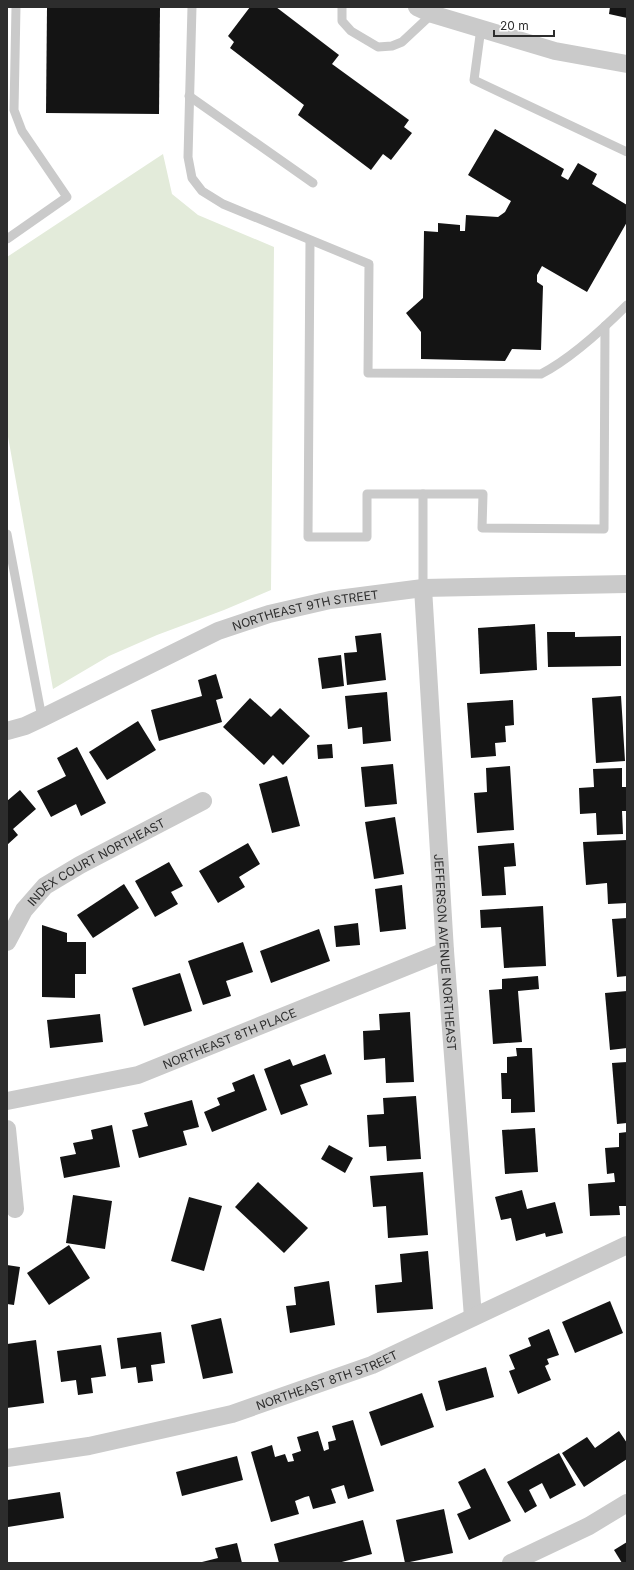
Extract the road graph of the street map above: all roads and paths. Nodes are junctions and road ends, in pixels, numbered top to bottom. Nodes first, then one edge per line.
1 (16, 7) edge
2 (192, 7) edge
3 (342, 7) edge
4 (428, 9) edge
5 (481, 28) junction
6 (627, 64) edge
7 (189, 96) junction
8 (627, 152) edge
9 (313, 183) dead end
10 (7, 239) edge
11 (310, 241) junction
12 (627, 305) edge
13 (605, 326) junction
14 (423, 494) junction
15 (7, 534) edge
16 (627, 584) edge
17 (423, 588) junction
18 (42, 718) junction
19 (7, 731) edge
20 (203, 801) dead end
21 (7, 942) edge
22 (445, 951) junction
23 (7, 1101) edge
24 (7, 1129) edge
25 (16, 1209) dead end
26 (627, 1245) edge
27 (473, 1317) junction
28 (7, 1458) edge
29 (627, 1503) edge
30 (511, 1563) edge

1 - 10 lane
2 - 7 lane
3 - 4 lane
4 - 5 street
5 - 6 street
5 - 8 lane
7 - 9 lane
7 - 11 lane
11 - 13 lane
11 - 14 lane
12 - 13 lane
13 - 14 lane
14 - 17 lane
15 - 18 lane
16 - 17 street, NORTHEAST 9TH STREET
17 - 18 street, NORTHEAST 9TH STREET
17 - 22 street, JEFFERSON AVENUE NORTHEAST
18 - 19 street, NORTHEAST 9TH STREET
20 - 21 street, INDEX COURT NORTHEAST
22 - 23 street, NORTHEAST 8TH PLACE
22 - 27 street, JEFFERSON AVENUE NORTHEAST
24 - 25 street
26 - 27 street, NORTHEAST 8TH STREET
27 - 28 street, NORTHEAST 8TH STREET
29 - 30 street

